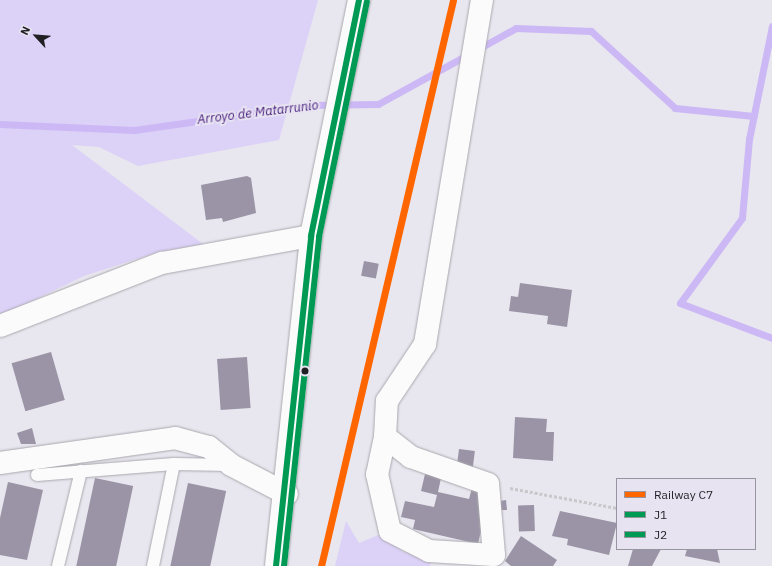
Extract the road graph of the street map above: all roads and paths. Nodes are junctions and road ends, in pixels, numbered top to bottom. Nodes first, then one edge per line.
1 (358, 0) edge
2 (482, 0) edge
3 (311, 236) junction
4 (0, 326) edge
5 (385, 437) junction
6 (0, 463) edge
7 (174, 464) junction
8 (231, 465) junction
9 (81, 471) junction
10 (37, 475) dead end
11 (488, 484) junction
12 (287, 494) junction
13 (616, 508) edge
14 (58, 566) edge
15 (152, 566) edge
16 (276, 566) edge

1 - 3 street
2 - 5 street
3 - 4 street
3 - 12 street
5 - 11 street
5 - 11 street
6 - 8 street
7 - 8 lane
7 - 9 lane
7 - 15 lane
8 - 12 street
9 - 10 lane
9 - 14 lane
11 - 13 path
12 - 16 street

